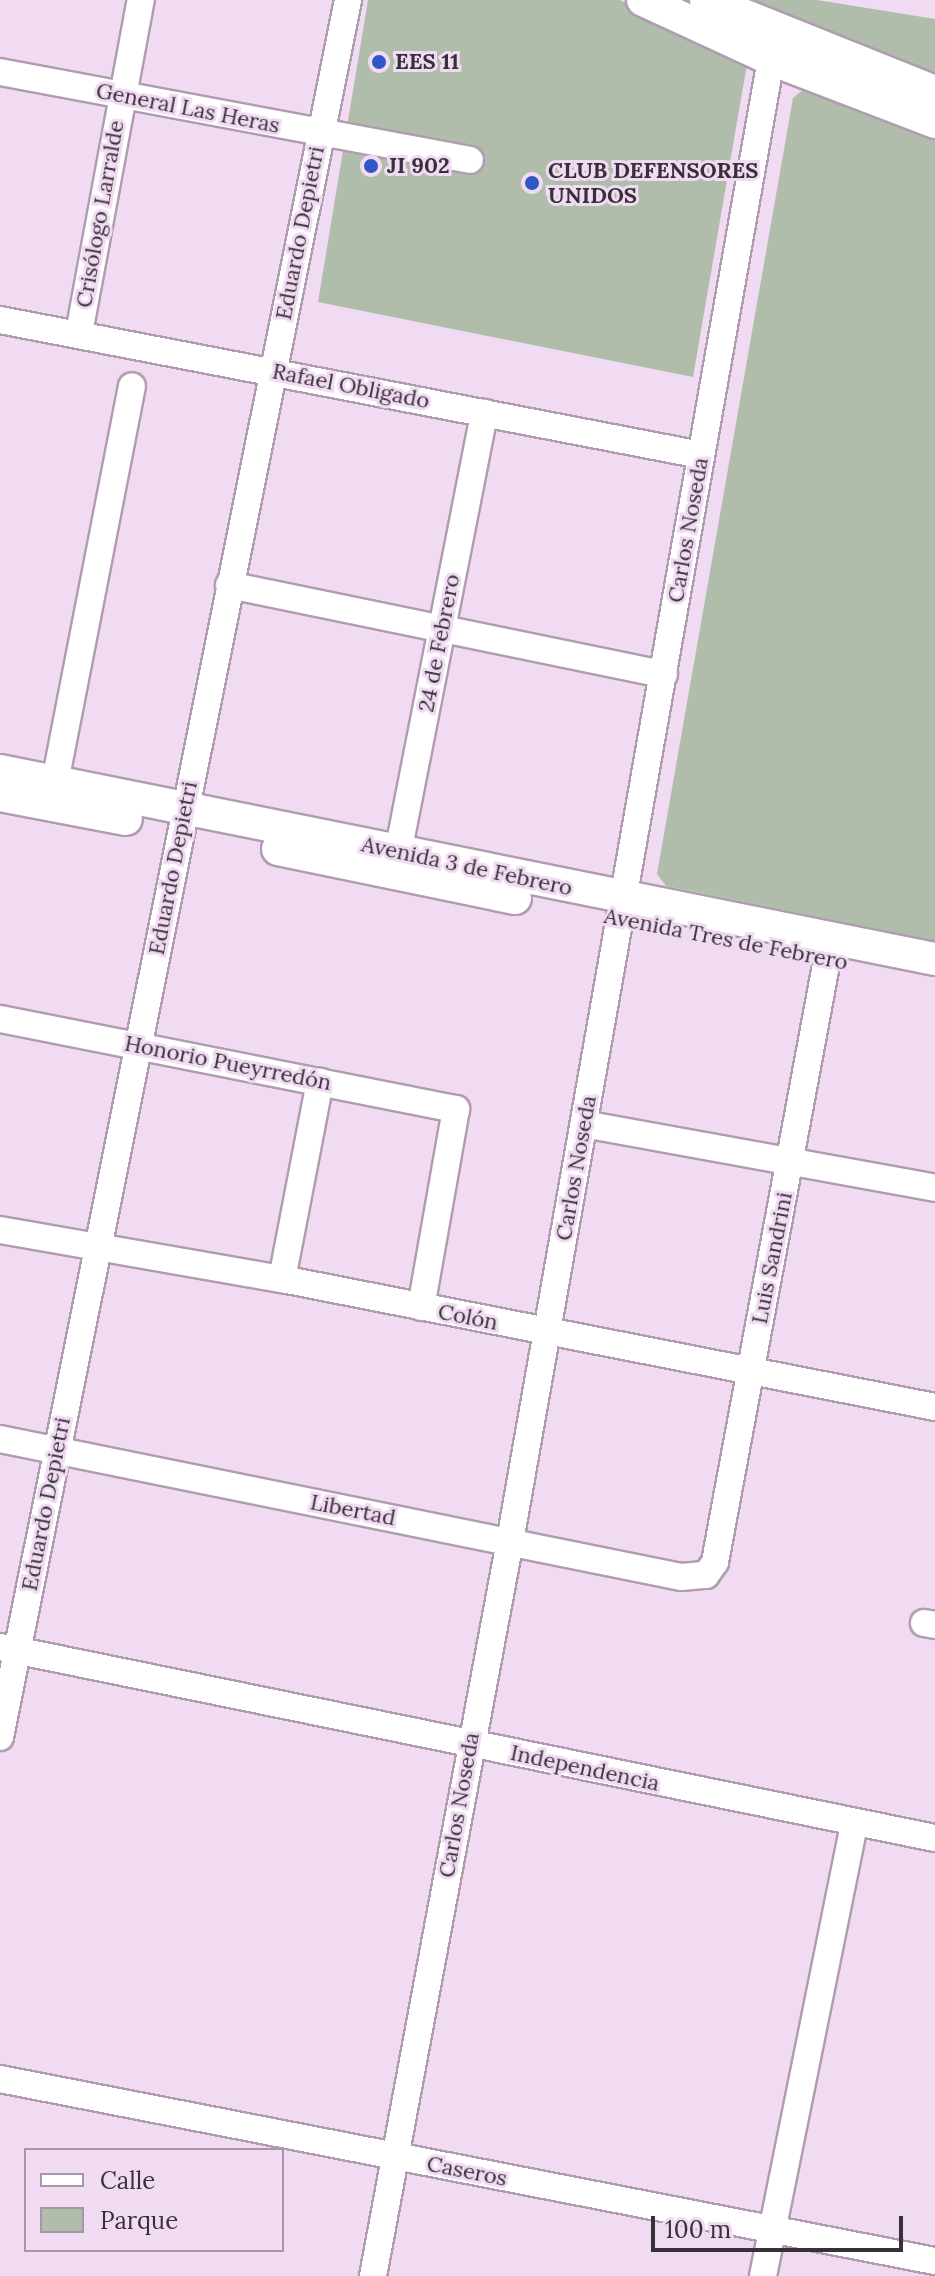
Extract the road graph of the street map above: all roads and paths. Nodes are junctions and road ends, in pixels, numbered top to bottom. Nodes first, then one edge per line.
1 (141, 0) edge
2 (348, 0) edge
3 (643, 0) edge
4 (706, 0) edge
5 (771, 59) junction
6 (0, 72) edge
7 (935, 92) edge
8 (122, 95) junction
9 (935, 122) edge
10 (319, 134) junction
11 (470, 160) dead end
12 (0, 320) edge
13 (79, 333) junction
14 (272, 371) junction
15 (132, 386) dead end
16 (484, 413) junction
17 (701, 455) junction
18 (229, 585) junction
19 (442, 627) junction
20 (664, 674) junction
21 (0, 771) edge
22 (55, 782) junction
23 (0, 795) edge
24 (183, 819) junction
25 (397, 862) junction
26 (622, 909) junction
27 (830, 948) junction
28 (935, 959) edge
29 (935, 980) edge
30 (0, 1019) edge
31 (138, 1045) junction
32 (320, 1082) junction
33 (584, 1124) junction
34 (790, 1164) junction
35 (935, 1188) edge
36 (0, 1230) edge
37 (98, 1245) junction
38 (282, 1279) junction
39 (421, 1307) junction
40 (547, 1332) junction
41 (751, 1373) junction
42 (935, 1407) edge
43 (0, 1439) edge
44 (57, 1451) junction
45 (510, 1541) junction
46 (706, 1575) joint
47 (9, 1649) edge
48 (0, 1737) edge
49 (470, 1744) junction
50 (854, 1823) junction
51 (935, 1838) edge
52 (0, 2079) edge
53 (395, 2157) junction
54 (772, 2229) junction
55 (935, 2261) edge
56 (373, 2276) edge
57 (763, 2276) edge

1 - 8 street, Crisólogo Larralde
2 - 10 street, Eduardo Depietri
3 - 5 main road
4 - 7 main road
5 - 9 main road
5 - 17 street, Carlos Noseda
6 - 8 street, General Las Heras
8 - 10 street, General Las Heras
8 - 13 street, Crisólogo Larralde
10 - 11 street, General Las Heras
10 - 14 street, Eduardo Depietri
12 - 13 street, Rafael Obligado
13 - 14 street, Rafael Obligado
14 - 16 street, Rafael Obligado
14 - 18 street, Eduardo Depietri
15 - 22 street
16 - 17 street, Rafael Obligado
16 - 19 street, 24 de Febrero
17 - 20 street, Carlos Noseda
18 - 19 street
18 - 24 street, Eduardo Depietri
19 - 20 street
19 - 25 street, 24 de Febrero
20 - 26 street, Carlos Noseda
21 - 22 main road
22 - 24 main road
23 - 24 main road, Avenida Tres de Febrero
24 - 25 main road, Avenida Tres de Febrero
24 - 31 street, Eduardo Depietri
25 - 26 main road, Avenida Tres de Febrero
26 - 27 main road, Avenida Tres de Febrero
26 - 33 street, Carlos Noseda
27 - 28 main road
27 - 29 main road, Avenida Tres de Febrero
27 - 34 street, Luis Sandrini
30 - 31 street, Honorio Pueyrredón
31 - 32 street, Honorio Pueyrredón
31 - 37 street, Eduardo Depietri
32 - 38 street
32 - 39 street, Honorio Pueyrredón
33 - 34 street
33 - 40 street, Carlos Noseda
34 - 35 street
34 - 41 street, Luis Sandrini
36 - 37 street, Colón
37 - 38 street, Colón
37 - 44 street, Eduardo Depietri
38 - 39 street, Colón
39 - 40 street, Colón
40 - 41 street, Colón
40 - 45 street, Carlos Noseda
41 - 42 street, Colón
41 - 46 street, Luis Sandrini
43 - 44 street, Libertad
44 - 45 street, Libertad
44 - 47 street, Eduardo Depietri
45 - 46 street, Libertad
45 - 49 street, Carlos Noseda
47 - 48 street, Eduardo Depietri
47 - 49 street, Independencia
49 - 50 street, Independencia
49 - 53 street, Carlos Noseda
50 - 51 street, Independencia
50 - 54 street
52 - 53 street, Caseros
53 - 54 street, Caseros
53 - 56 street, Carlos Noseda
54 - 55 street, Caseros
54 - 57 street

